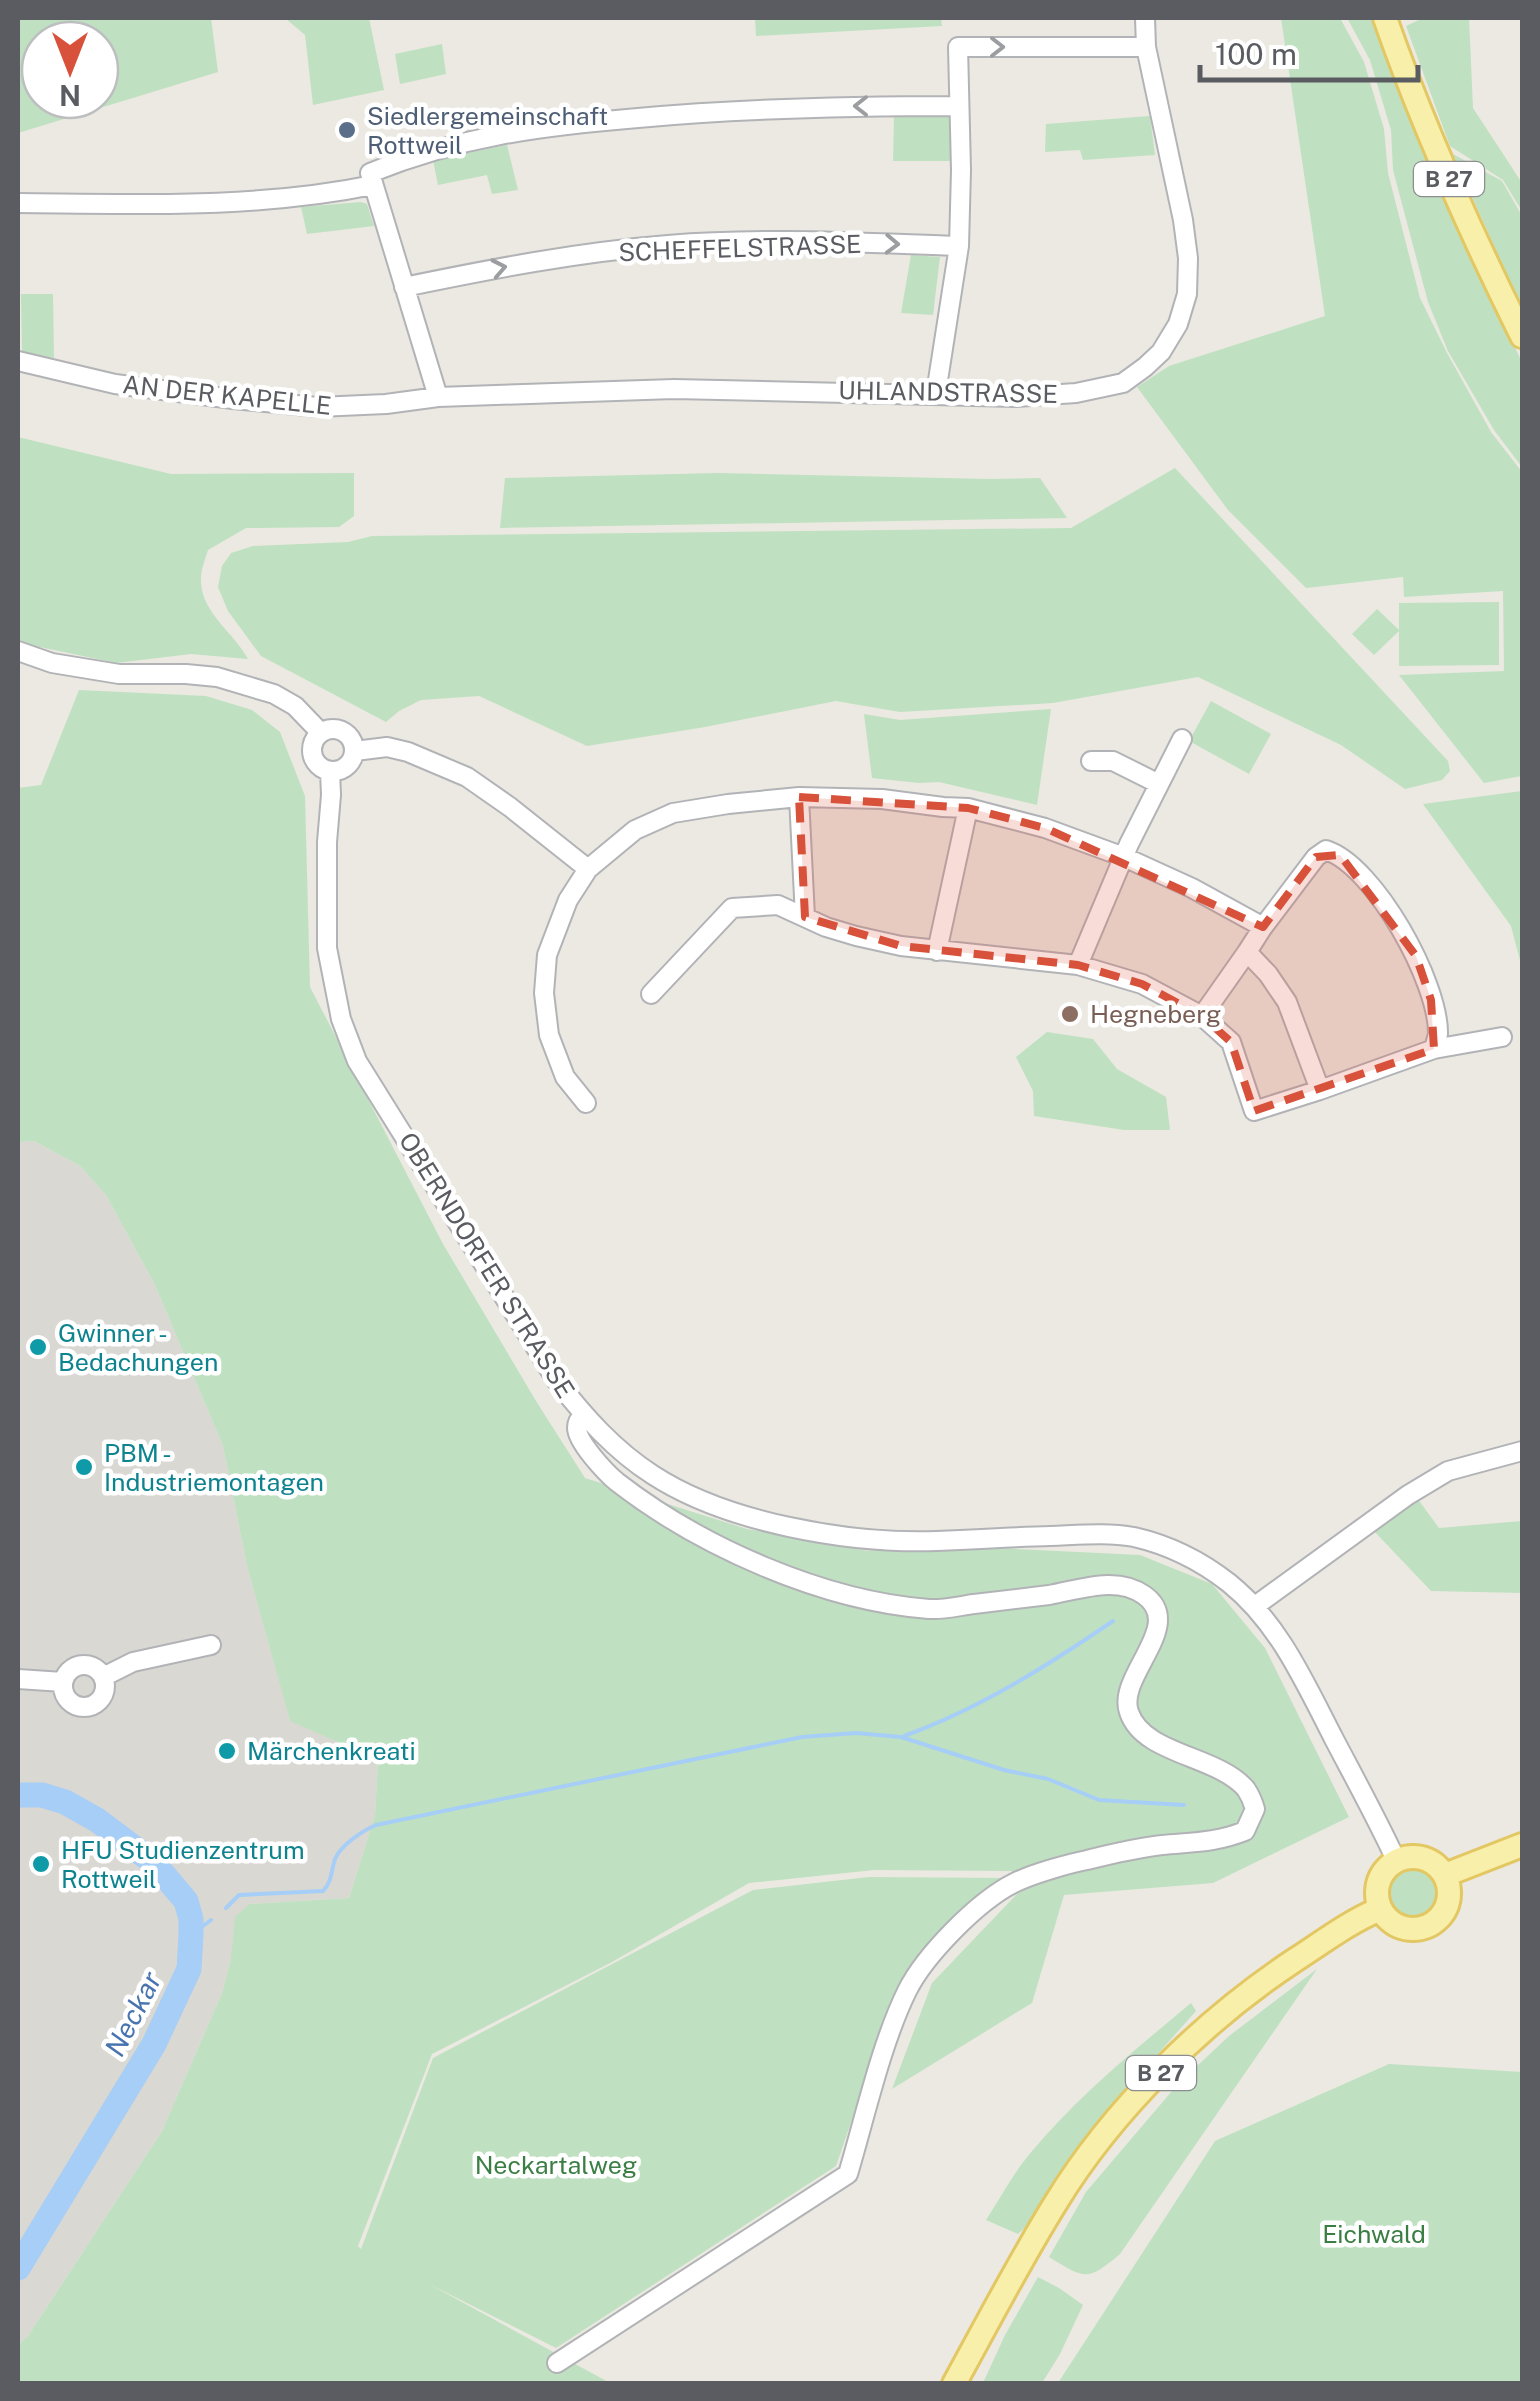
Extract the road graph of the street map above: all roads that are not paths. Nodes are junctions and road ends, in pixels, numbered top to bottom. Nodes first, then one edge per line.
1 (1145, 18) edge
2 (1386, 18) edge
3 (1146, 47) junction
4 (958, 106) junction
5 (372, 179) junction
6 (18, 203) edge
7 (959, 246) junction
8 (404, 286) junction
9 (1522, 336) edge
10 (18, 361) edge
11 (936, 393) junction
12 (438, 398) junction
13 (18, 651) edge
14 (320, 733) junction
15 (1182, 739) dead end
16 (354, 751) junction
17 (1091, 761) dead end
18 (330, 771) junction
19 (1159, 784) junction
20 (799, 797) junction
21 (968, 808) junction
22 (1124, 857) junction
23 (588, 869) junction
24 (805, 917) junction
25 (1263, 927) junction
26 (937, 951) junction
27 (1247, 952) junction
28 (1078, 965) junction
29 (650, 994) dead end
30 (1202, 1016) junction
31 (1502, 1037) dead end
32 (1434, 1049) junction
33 (1320, 1090) junction
34 (586, 1103) dead end
35 (583, 1414) junction
36 (1522, 1450) edge
37 (1255, 1606) junction
38 (211, 1645) dead end
39 (104, 1676) junction
40 (18, 1679) edge
41 (63, 1682) junction
42 (1522, 1845) edge
43 (1396, 1860) junction
44 (1445, 1875) junction
45 (1380, 1909) junction
46 (557, 2362) dead end
47 (954, 2384) edge

1 - 3 street, UHLANDSTRASSE
2 - 9 main road, B 27
4 -> 3 street
3 - 11 street, UHLANDSTRASSE
4 -> 5 street
4 - 7 street
5 - 6 street
5 - 8 street
8 -> 7 street, SCHEFFELSTRASSE
7 - 11 street
8 - 12 street
10 - 12 street, AN DER KAPELLE
11 - 12 street, UHLANDSTRASSE
13 - 14 street
14 - 16 street
14 - 18 street, OBERNDORFER STRASSE
15 - 19 street
16 - 18 street
16 - 23 street
17 - 19 street
18 - 35 street, OBERNDORFER STRASSE
19 - 22 street
20 - 21 street
20 - 23 street
20 - 24 street
21 - 22 street
21 - 26 street
22 - 25 street
22 - 28 street
23 - 34 street
24 - 26 street
24 - 29 street
25 - 27 street
25 - 32 street
26 - 28 street
27 - 30 street
27 - 33 street
28 - 30 street
30 - 33 street
31 - 32 street
32 - 33 street
35 - 37 street, OBERNDORFER STRASSE
35 - 46 street
36 - 37 street
37 - 43 street, OBERNDORFER STRASSE
38 - 39 street
39 - 41 street
39 - 41 street
40 - 41 street
42 - 44 main road
43 - 44 main road
43 - 45 main road
44 - 45 main road
45 - 47 main road, B 27

